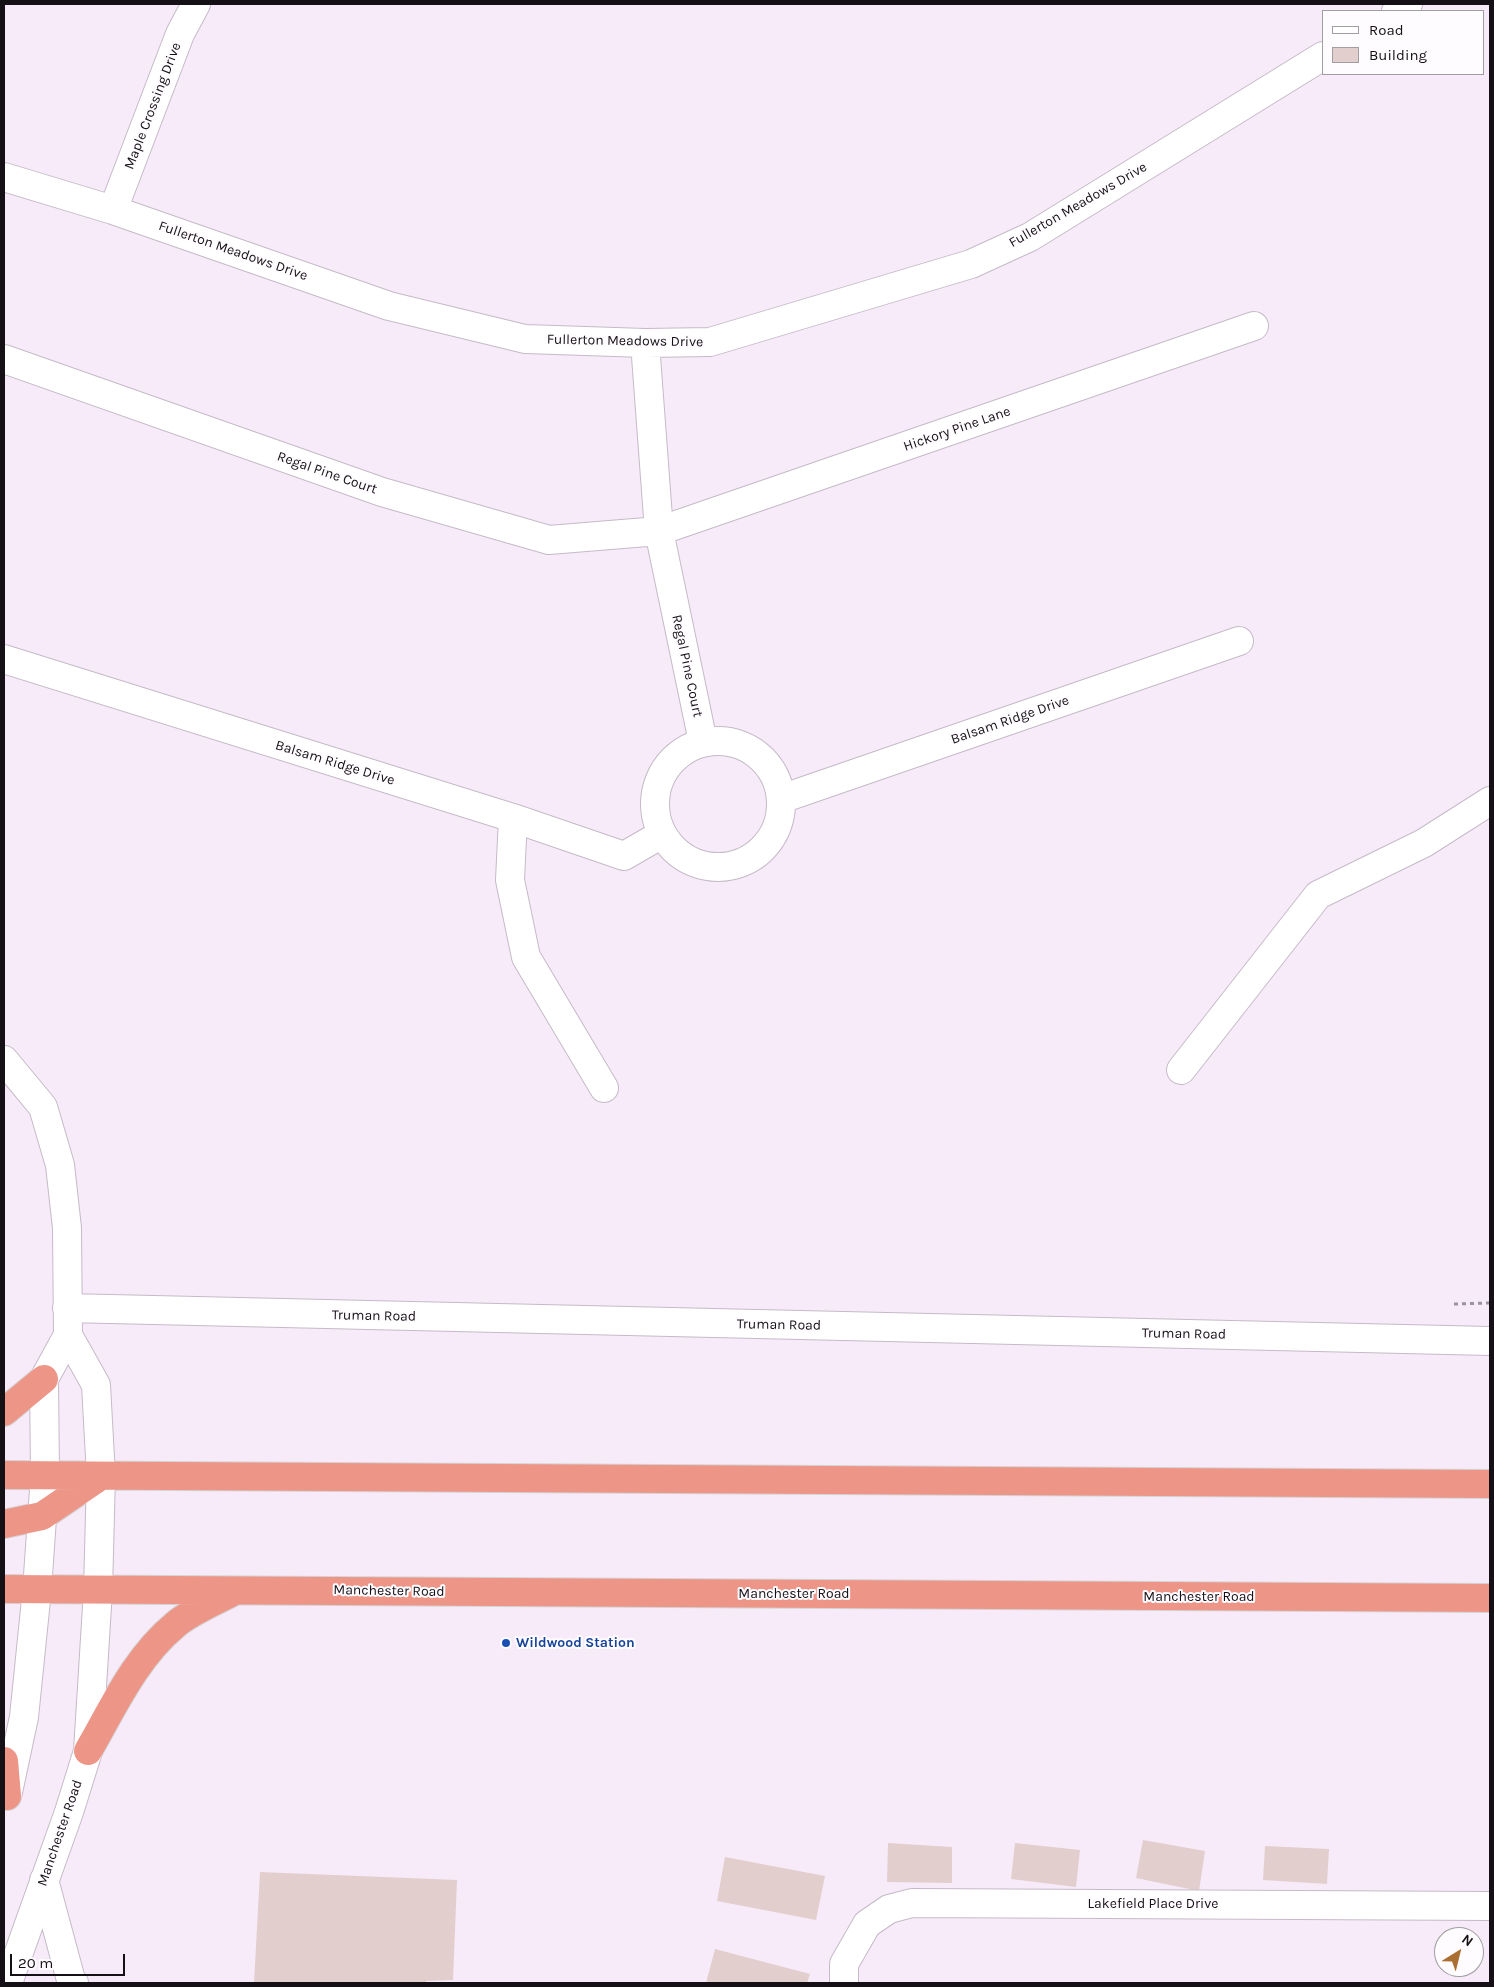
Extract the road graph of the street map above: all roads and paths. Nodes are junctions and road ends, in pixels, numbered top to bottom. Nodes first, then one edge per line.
1 (196, 4) edge
2 (1322, 57) edge
3 (4, 177) edge
4 (113, 210) junction
5 (1254, 326) dead end
6 (645, 343) junction
7 (4, 359) edge
8 (659, 531) junction
9 (1239, 641) dead end
10 (4, 659) edge
11 (703, 742) junction
12 (782, 799) junction
13 (1490, 801) edge
14 (512, 818) junction
15 (662, 834) junction
16 (4, 1060) edge
17 (1181, 1070) dead end
18 (604, 1088) dead end
19 (68, 1321) junction
20 (1490, 1341) edge
21 (44, 1379) junction
22 (4, 1412) edge
23 (4, 1475) edge
24 (45, 1475) junction
25 (100, 1476) junction
26 (1490, 1484) edge
27 (42, 1516) junction
28 (4, 1524) edge
29 (4, 1590) edge
30 (37, 1590) junction
31 (98, 1590) junction
32 (238, 1590) junction
33 (1490, 1598) edge
34 (88, 1751) junction
35 (4, 1761) edge
36 (5, 1800) edge
37 (44, 1880) junction
38 (1490, 1906) edge
39 (844, 1973) edge
40 (8, 1983) edge
41 (74, 1983) edge

1 - 4 street, Maple Crossing Drive
2 - 6 street, Fullerton Meadows Drive
3 - 4 street, Fullerton Meadows Drive
4 - 6 street, Fullerton Meadows Drive
5 - 8 street, Hickory Pine Lane
6 - 8 street, Regal Pine Court
7 - 8 street, Regal Pine Court
8 - 11 street, Regal Pine Court
9 - 12 street, Balsam Ridge Drive
10 - 14 street, Balsam Ridge Drive
11 - 12 street
11 - 15 street
12 - 15 street
13 - 17 street
14 - 15 street, Balsam Ridge Drive
14 - 18 street
16 - 19 street
19 - 20 street, Truman Road
19 - 21 street
19 - 25 street, Manchester Road
21 - 22 highway
21 - 24 street
23 - 24 highway
24 - 25 highway
24 - 27 street
25 - 26 highway
25 - 27 highway
25 - 31 street, Manchester Road
27 - 28 highway
27 - 30 street
29 - 30 highway, Manchester Road
30 - 31 highway, Manchester Road
30 - 36 street
31 - 32 highway, Manchester Road
31 - 34 street, Manchester Road
32 - 33 highway, Manchester Road
32 - 34 highway
34 - 37 street, Manchester Road
35 - 36 highway
37 - 40 street, Manchester Road
37 - 41 street
38 - 39 street, Lakefield Place Drive

